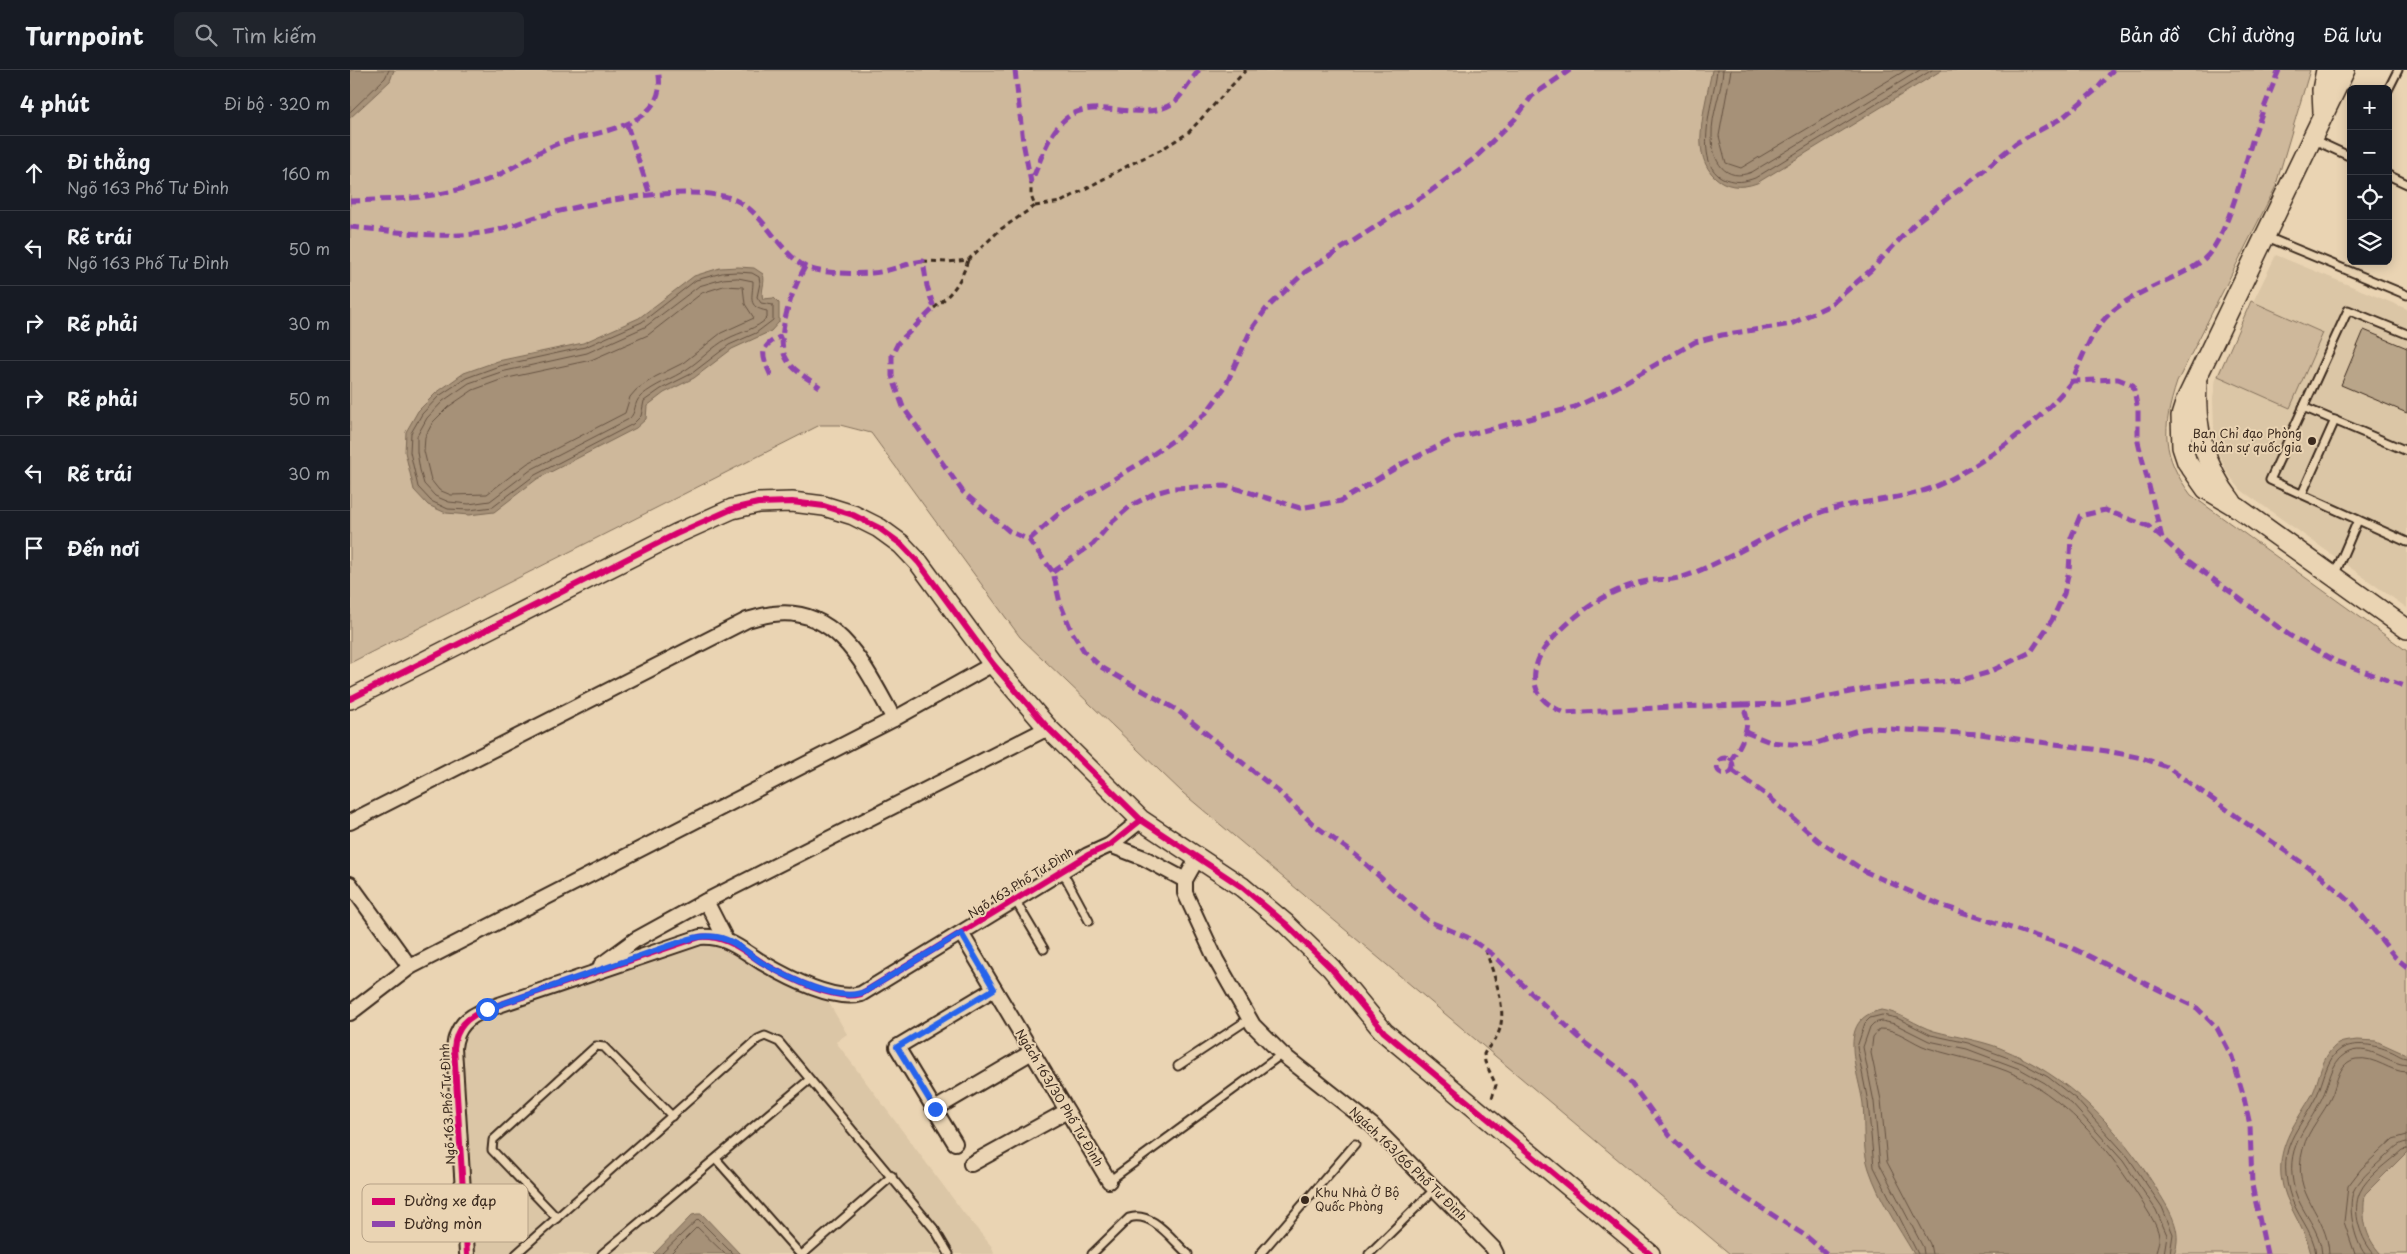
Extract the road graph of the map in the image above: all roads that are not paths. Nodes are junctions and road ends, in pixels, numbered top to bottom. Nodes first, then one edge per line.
1 (2326, 70) edge
2 (2345, 70) edge
3 (2398, 70) edge
4 (2390, 85) edge
5 (2323, 116) junction
6 (2312, 139) junction
7 (2347, 155) edge
8 (2392, 177) edge
9 (2407, 184) edge
10 (2265, 236) junction
11 (2407, 296) edge
12 (2407, 334) edge
13 (2303, 407) junction
14 (2335, 420) junction
15 (2407, 451) edge
16 (2302, 494) junction
17 (2358, 520) junction
18 (2407, 542) edge
19 (2334, 577) junction
20 (2407, 629) edge
21 (993, 664) junction
22 (350, 699) edge
23 (894, 719) junction
24 (1048, 728) junction
25 (1141, 820) junction
26 (350, 822) edge
27 (1110, 845) junction
28 (1198, 857) junction
29 (1062, 871) junction
30 (1185, 880) junction
31 (350, 884) edge
32 (1016, 900) junction
33 (706, 902) junction
34 (1090, 921) dead end
35 (961, 933) junction
36 (726, 940) junction
37 (1044, 949) dead end
38 (410, 967) junction
39 (589, 974) junction
40 (994, 989) junction
41 (350, 1013) edge
42 (1249, 1019) junction
43 (1032, 1052) junction
44 (1282, 1054) junction
45 (1178, 1066) dead end
46 (809, 1080) junction
47 (935, 1109) junction
48 (1067, 1111) junction
49 (672, 1116) junction
50 (955, 1143) dead end
51 (1355, 1144) dead end
52 (716, 1160) junction
53 (971, 1164) dead end
54 (892, 1176) junction
55 (1109, 1181) joint
56 (463, 1184) edge
57 (524, 1184) edge
58 (528, 1188) edge
59 (1435, 1189) junction
60 (557, 1218) junction
61 (516, 1254) edge
62 (602, 1254) edge
63 (802, 1254) edge
64 (948, 1254) edge
65 (1092, 1254) edge
66 (1188, 1254) edge
67 (1260, 1254) edge
68 (1369, 1254) edge
69 (1496, 1254) edge
70 (1650, 1254) edge

1 - 5 street
2 - 5 street
3 - 4 lane
5 - 6 street
6 - 7 lane
6 - 10 street
8 - 9 lane
10 - 11 lane
10 - 19 street
12 - 13 lane
13 - 14 lane
13 - 16 lane
14 - 15 lane
14 - 16 lane
16 - 17 lane
17 - 18 lane
17 - 19 lane
19 - 20 street
21 - 22 street
21 - 23 street
21 - 24 street
23 - 26 street
23 - 38 street
24 - 25 street
24 - 33 street
25 - 27 street, Ngõ 163 Phố Tư Đình
25 - 28 street
27 - 29 street, Ngõ 163 Phố Tư Đình
27 - 30 street
28 - 30 street
28 - 70 street
29 - 32 street, Ngõ 163 Phố Tư Đình
29 - 34 lane
30 - 42 street, Ngách 163/66 Phố Tư Đình
31 - 38 street
32 - 35 street, Ngõ 163 Phố Tư Đình
32 - 37 lane
33 - 36 street
33 - 39 street
35 - 36 street, Ngõ 163 Phố Tư Đình
35 - 40 street, Ngách 163/30 Phố Tư Đình
36 - 39 street, Ngõ 163 Phố Tư Đình
38 - 41 street
39 - 56 street, Ngõ 163 Phố Tư Đình
40 - 43 street, Ngách 163/30 Phố Tư Đình
40 - 47 street
42 - 44 street, Ngách 163/66 Phố Tư Đình
42 - 45 lane
43 - 47 street
43 - 48 street, Ngách 163/30 Phố Tư Đình
44 - 55 lane, Ngách 163/30 Phố Tư Đình
44 - 59 street, Ngách 163/66 Phố Tư Đình
46 - 49 lane
46 - 52 lane
46 - 54 lane
47 - 50 street
48 - 53 street
48 - 55 street, Ngách 163/30 Phố Tư Đình
49 - 57 lane
49 - 60 lane
51 - 67 lane
52 - 62 lane
52 - 63 lane
54 - 63 lane
54 - 64 lane
58 - 60 lane
59 - 68 lane
59 - 69 street, Ngách 163/66 Phố Tư Đình
60 - 61 lane
65 - 66 lane

